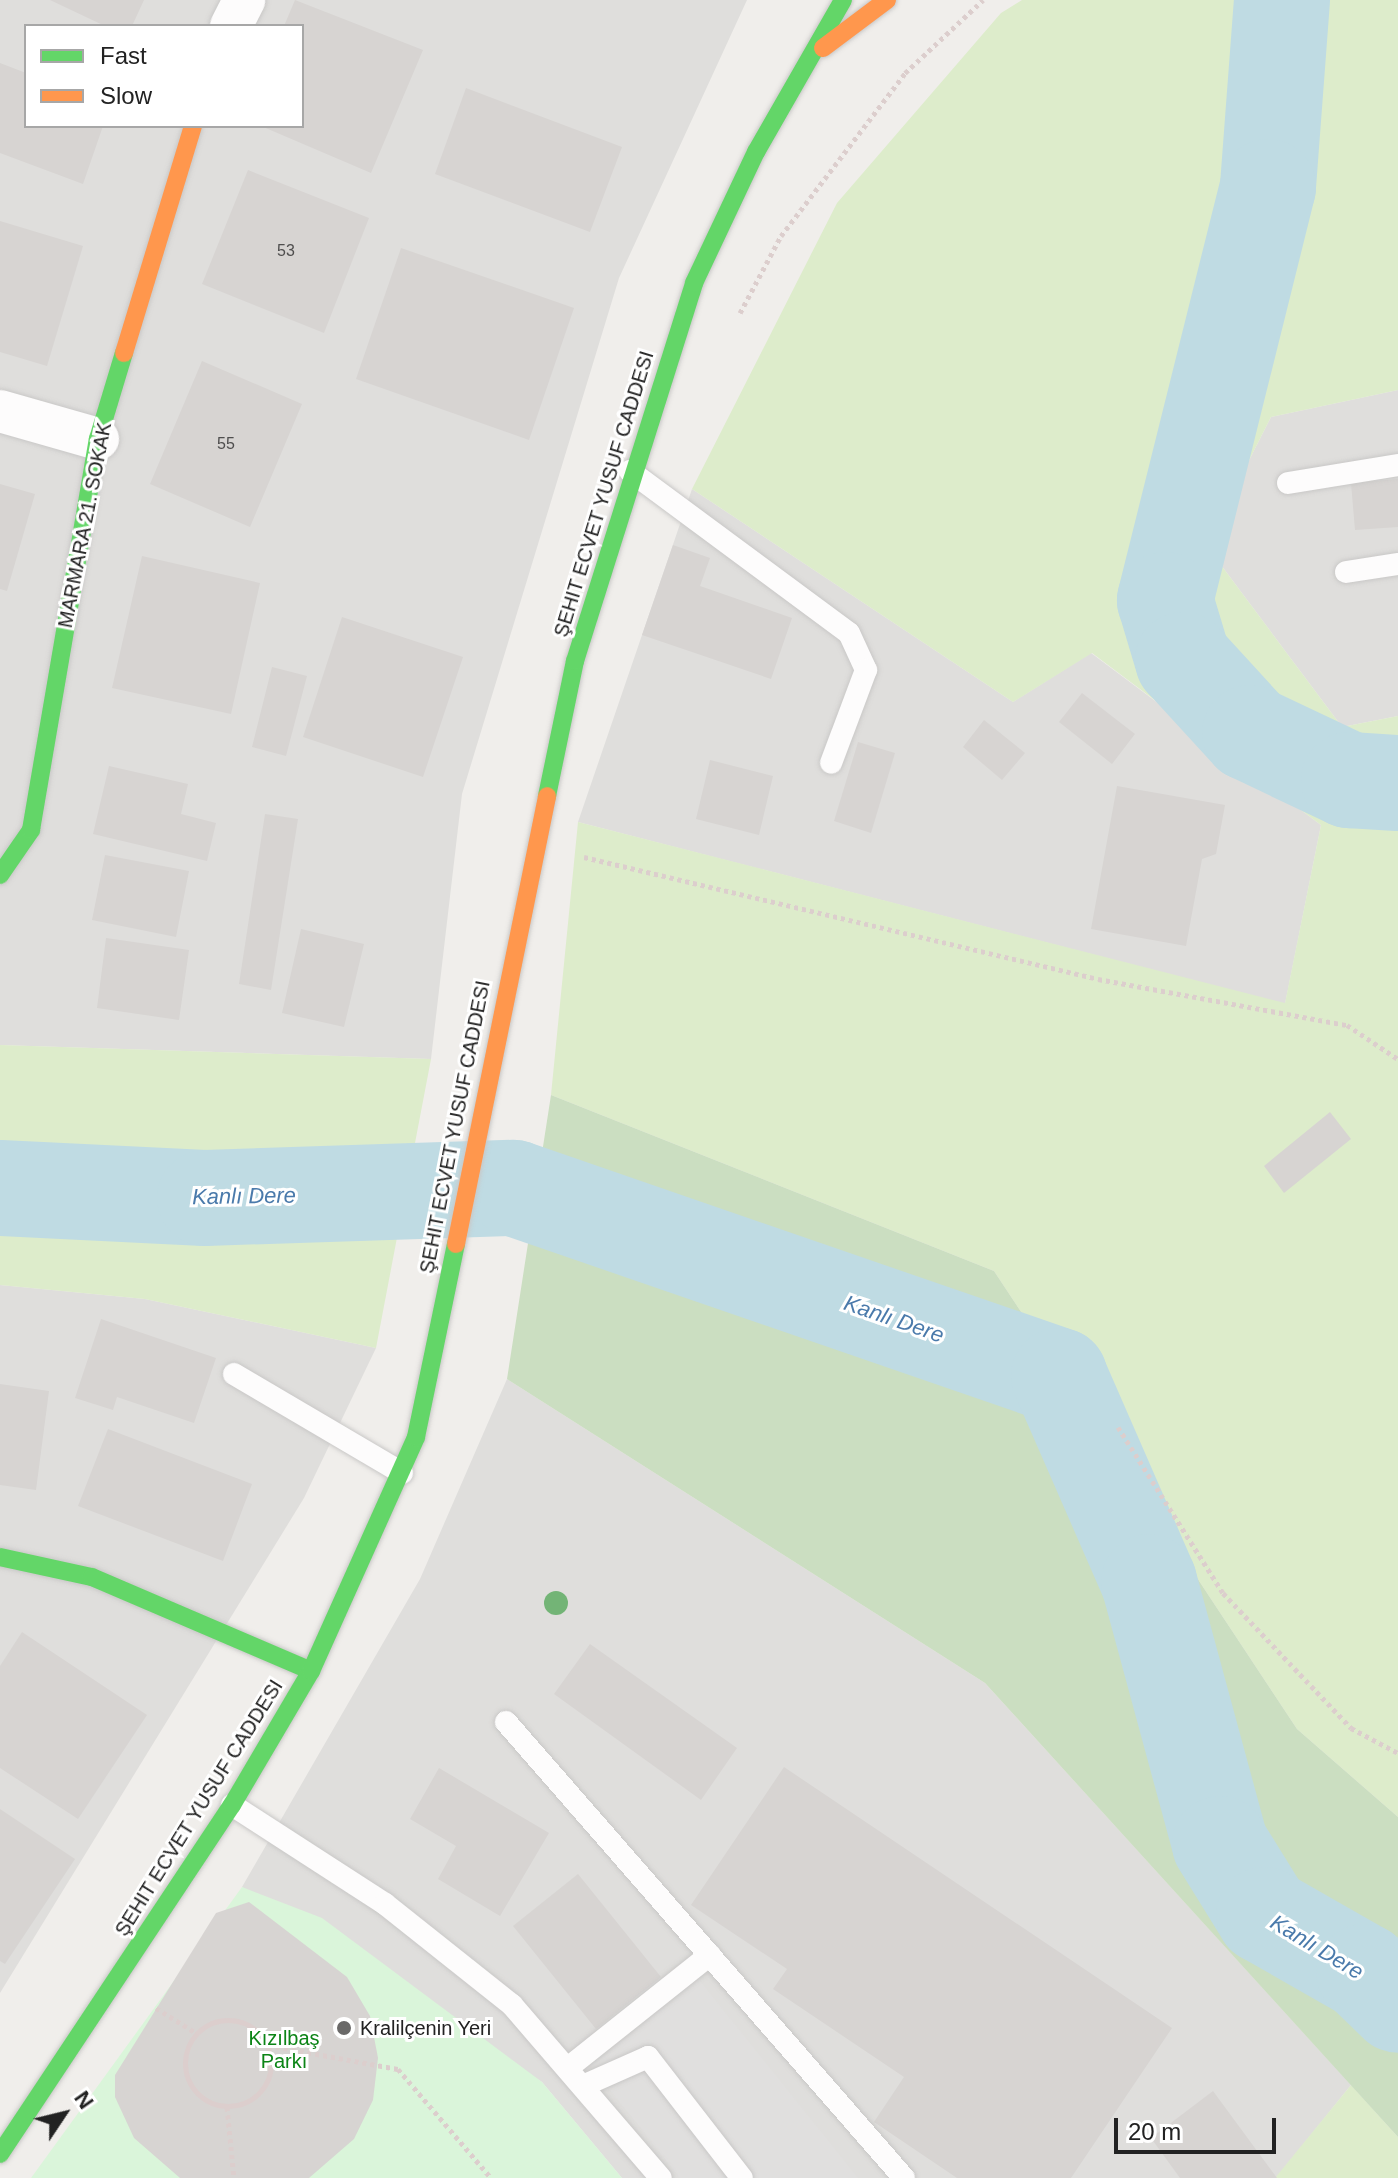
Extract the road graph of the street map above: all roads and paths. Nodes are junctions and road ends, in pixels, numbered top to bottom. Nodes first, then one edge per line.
1 (244, 0) edge
2 (843, 0) edge
3 (887, 0) edge
4 (983, 0) edge
5 (232, 24) edge
6 (821, 50) junction
7 (192, 128) edge
8 (733, 327) dead end
9 (0, 411) edge
10 (98, 439) junction
11 (1398, 465) edge
12 (630, 471) junction
13 (1288, 483) dead end
14 (1398, 564) edge
15 (1346, 572) dead end
16 (831, 763) dead end
17 (536, 845) junction
18 (0, 875) edge
19 (1398, 1059) edge
20 (234, 1374) dead end
21 (1118, 1427) dead end
22 (402, 1473) junction
23 (0, 1557) edge
24 (311, 1671) junction
25 (506, 1722) dead end
26 (1398, 1753) edge
27 (232, 1805) junction
28 (710, 1955) junction
29 (268, 2045) junction
30 (569, 2067) junction
31 (585, 2085) junction
32 (227, 2107) junction
33 (0, 2154) edge
34 (234, 2178) edge
35 (491, 2178) edge
36 (661, 2178) edge
37 (742, 2178) edge
38 (904, 2178) edge

1 - 5 street
2 - 6 main road
3 - 6 main road
4 - 8 path
6 - 12 main road, ŞEHIT ECVET YUSUF CADDESI
7 - 10 main road, MARMARA 21. SOKAK
9 - 10 street
10 - 18 main road, MARMARA 21. SOKAK
11 - 13 lane
12 - 16 lane
12 - 17 main road, ŞEHIT ECVET YUSUF CADDESI
14 - 15 lane
17 - 19 path
17 - 22 main road, ŞEHIT ECVET YUSUF CADDESI
20 - 22 lane
21 - 26 path
22 - 24 main road, ŞEHIT ECVET YUSUF CADDESI
23 - 24 main road
24 - 27 main road, ŞEHIT ECVET YUSUF CADDESI
25 - 28 lane
27 - 30 lane
27 - 33 main road, ŞEHIT ECVET YUSUF CADDESI
28 - 30 lane
28 - 38 lane
29 - 32 path
29 - 32 path
29 - 35 path
30 - 31 lane
31 - 36 lane
31 - 37 lane
32 - 34 path

